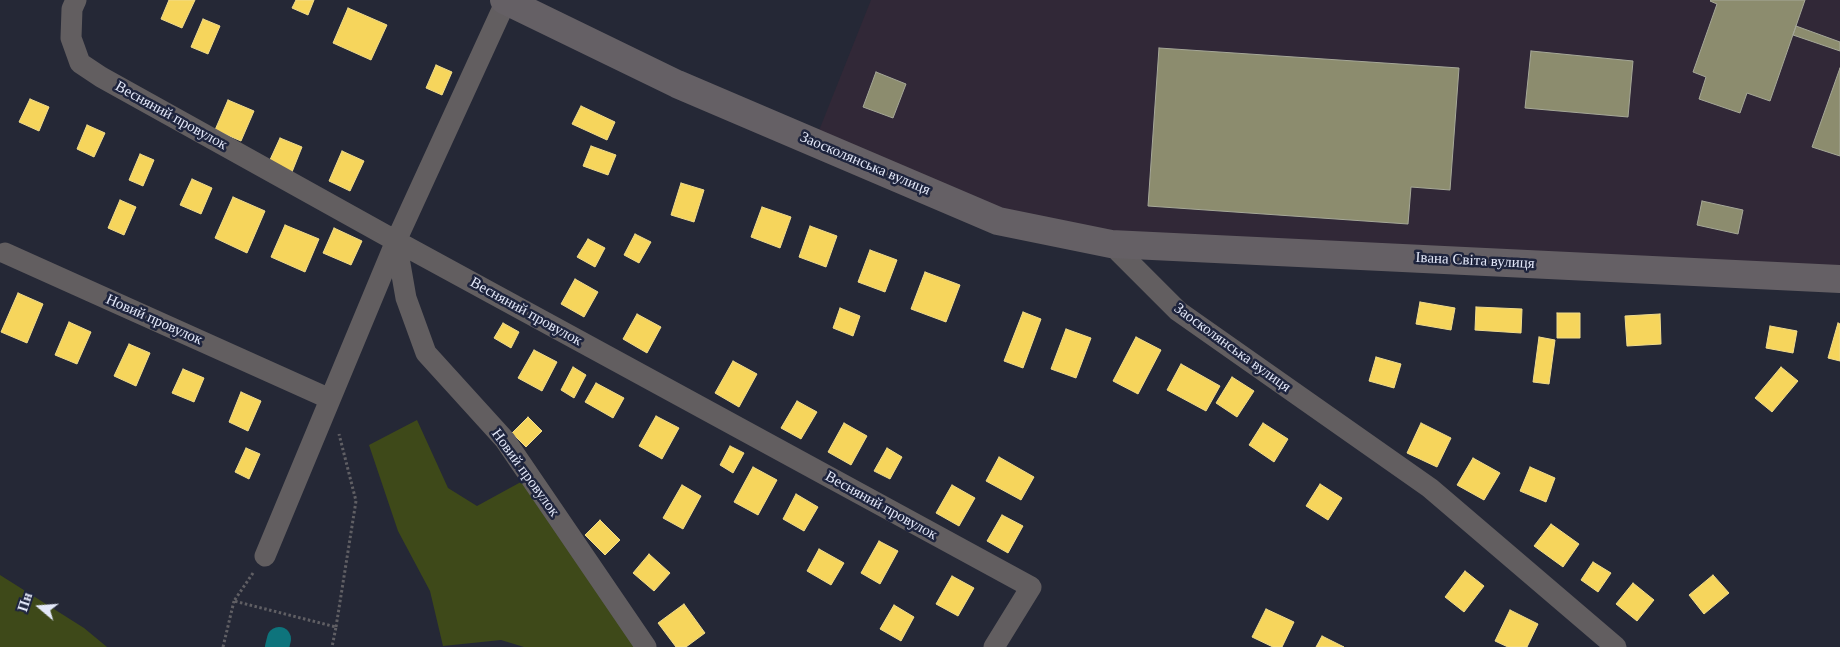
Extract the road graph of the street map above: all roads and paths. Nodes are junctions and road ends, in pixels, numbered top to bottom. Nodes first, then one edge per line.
1 (76, 0) edge
2 (505, 0) edge
3 (396, 241) junction
4 (1111, 244) junction
5 (5, 253) dead end
6 (1840, 279) edge
7 (330, 398) junction
8 (265, 556) joint
9 (234, 600) junction
10 (336, 627) junction
11 (223, 647) edge
12 (332, 647) edge
13 (646, 647) edge
14 (994, 647) edge
15 (1616, 647) edge

1 - 3 street, Весняний провулок
2 - 3 street
2 - 4 street, Заосколянська вулиця
3 - 7 street
3 - 13 street, Новий провулок
3 - 14 street, Весняний провулок
4 - 6 street, Івана Світа вулиця
4 - 15 street, Заосколянська вулиця
5 - 7 street, Новий провулок
7 - 8 street
7 - 10 path
8 - 9 path
9 - 10 path
9 - 11 path
10 - 12 path

